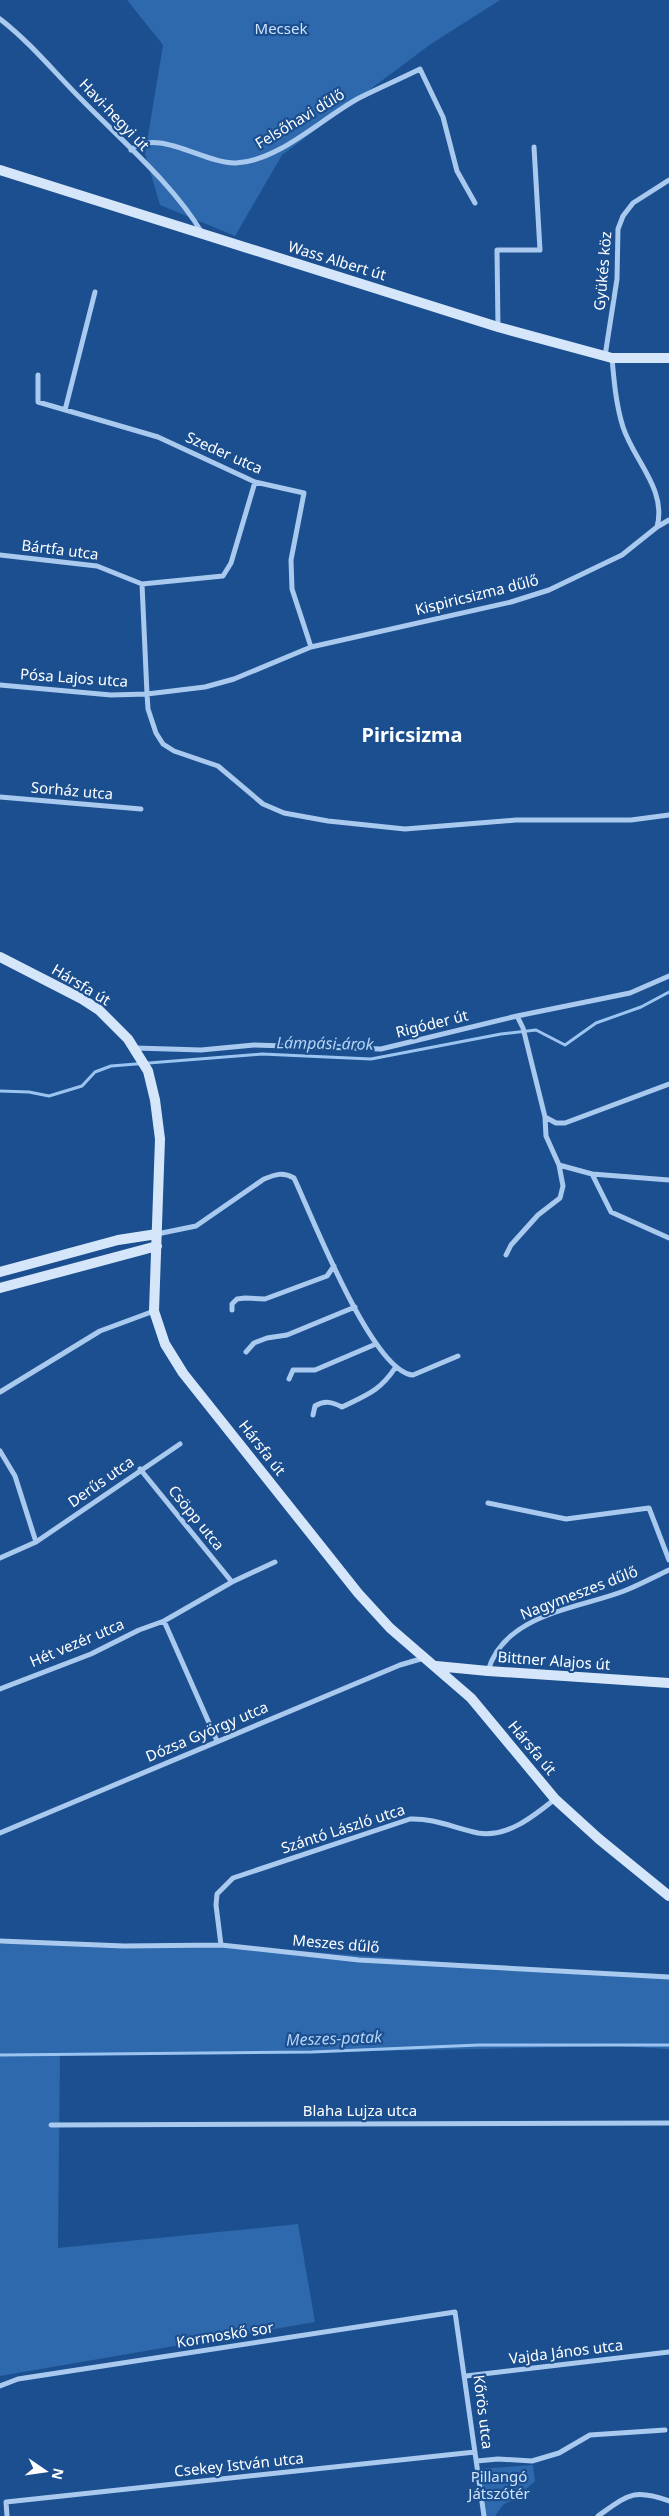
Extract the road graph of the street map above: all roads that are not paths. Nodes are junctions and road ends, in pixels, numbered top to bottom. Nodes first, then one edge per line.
1 (0, 19) edge
2 (534, 147) dead end
3 (131, 150) junction
4 (0, 170) edge
5 (669, 180) edge
6 (475, 202) dead end
7 (203, 236) junction
8 (96, 292) dead end
9 (498, 327) junction
10 (609, 357) junction
11 (669, 358) edge
12 (38, 376) dead end
13 (65, 410) junction
14 (254, 482) junction
15 (669, 520) edge
16 (657, 527) junction
17 (0, 555) edge
18 (142, 584) junction
19 (311, 648) junction
20 (0, 685) edge
21 (147, 694) junction
22 (0, 797) edge
23 (141, 809) dead end
24 (669, 815) edge
25 (0, 957) edge
26 (669, 976) edge
27 (517, 1016) junction
28 (137, 1052) junction
29 (669, 1084) edge
30 (545, 1117) junction
31 (559, 1165) junction
32 (592, 1174) junction
33 (669, 1180) edge
34 (158, 1234) junction
35 (669, 1238) edge
36 (157, 1246) junction
37 (506, 1255) dead end
38 (334, 1266) junction
39 (0, 1272) edge
40 (0, 1288) edge
41 (355, 1307) junction
42 (232, 1310) dead end
43 (154, 1311) junction
44 (376, 1344) junction
45 (246, 1352) dead end
46 (458, 1356) dead end
47 (395, 1368) junction
48 (290, 1379) dead end
49 (0, 1392) edge
50 (313, 1415) dead end
51 (180, 1444) dead end
52 (0, 1451) edge
53 (140, 1469) junction
54 (488, 1503) dead end
55 (36, 1542) junction
56 (0, 1558) edge
57 (669, 1560) edge
58 (275, 1562) dead end
59 (669, 1570) edge
60 (232, 1582) junction
61 (164, 1621) junction
62 (425, 1658) junction
63 (436, 1666) junction
64 (488, 1671) junction
65 (669, 1683) edge
66 (0, 1689) edge
67 (217, 1741) junction
68 (555, 1799) junction
69 (0, 1834) edge
70 (669, 1896) edge
71 (0, 1941) edge
72 (221, 1945) junction
73 (669, 1977) edge
74 (669, 2123) edge
75 (51, 2125) dead end
76 (456, 2312) joint
77 (669, 2352) edge
78 (466, 2376) junction
79 (0, 2386) edge
80 (666, 2430) dead end
81 (476, 2452) junction
82 (477, 2461) junction
83 (0, 2499) edge
84 (669, 2501) edge
85 (6, 2502) junction
86 (8, 2516) edge
87 (484, 2516) edge
88 (598, 2516) edge

1 - 3 street, Havi-hegyi út
2 - 9 street
3 - 6 street, Felsőhavi dűlő
3 - 7 street, Havi-hegyi út
4 - 7 street, Wass Albert út
5 - 10 street, Gyükés köz
7 - 9 street, Wass Albert út
8 - 13 street
9 - 10 street, Wass Albert út
10 - 11 street, Wass Albert út
10 - 16 street
12 - 13 street, Szeder utca
13 - 14 street, Szeder utca
14 - 18 street, Bártfa utca
14 - 19 street, Szeder utca
15 - 16 street, Kispiricsizma dűlő
16 - 19 street, Kispiricsizma dűlő
17 - 18 street, Bártfa utca
18 - 21 street
19 - 21 street, Kispiricsizma dűlő
20 - 21 street, Pósa Lajos utca
21 - 24 street
22 - 23 street, Sorház utca
25 - 28 street, Hársfa út
26 - 27 street, Rigóder út
27 - 28 street, Rigóder út
27 - 30 street
28 - 34 street, Hársfa út
29 - 30 street
30 - 31 street
31 - 32 street
31 - 37 street
32 - 33 street
32 - 35 street
34 - 36 street, Hársfa út
34 - 38 street
34 - 39 street
36 - 40 street
36 - 43 street, Hársfa út
38 - 41 street
38 - 42 street
41 - 44 street
41 - 45 street
43 - 49 street
43 - 62 street, Hársfa út
44 - 47 street
44 - 48 street
46 - 47 street
47 - 50 street
51 - 53 street, Derűs utca
52 - 55 street
53 - 55 street, Derűs utca
53 - 60 street, Csöpp utca
54 - 57 street
55 - 56 street, Derűs utca
58 - 60 street, Hét vezér utca
59 - 64 street, Nagymeszes dűlő
60 - 61 street, Hét vezér utca
61 - 66 street, Hét vezér utca
61 - 67 street
62 - 63 street, Hársfa út
62 - 67 street, Dózsa György utca
63 - 64 street, Bittner Alajos út
63 - 68 street, Hársfa út
64 - 65 street, Bittner Alajos út
67 - 69 street, Dózsa György utca
68 - 70 street, Hársfa út
68 - 72 street, Szántó László utca
71 - 72 street, Meszes dűlő
72 - 73 street, Meszes dűlő
74 - 75 street, Blaha Lujza utca
76 - 78 street, Kőrös utca
76 - 79 street, Kormoskő sor
77 - 78 street, Vajda János utca
78 - 81 street, Kőrös utca
80 - 82 street
81 - 82 street, Kőrös utca
81 - 85 street, Csekey István utca
82 - 87 street, Kőrös utca
83 - 85 street
84 - 88 street
85 - 86 street

